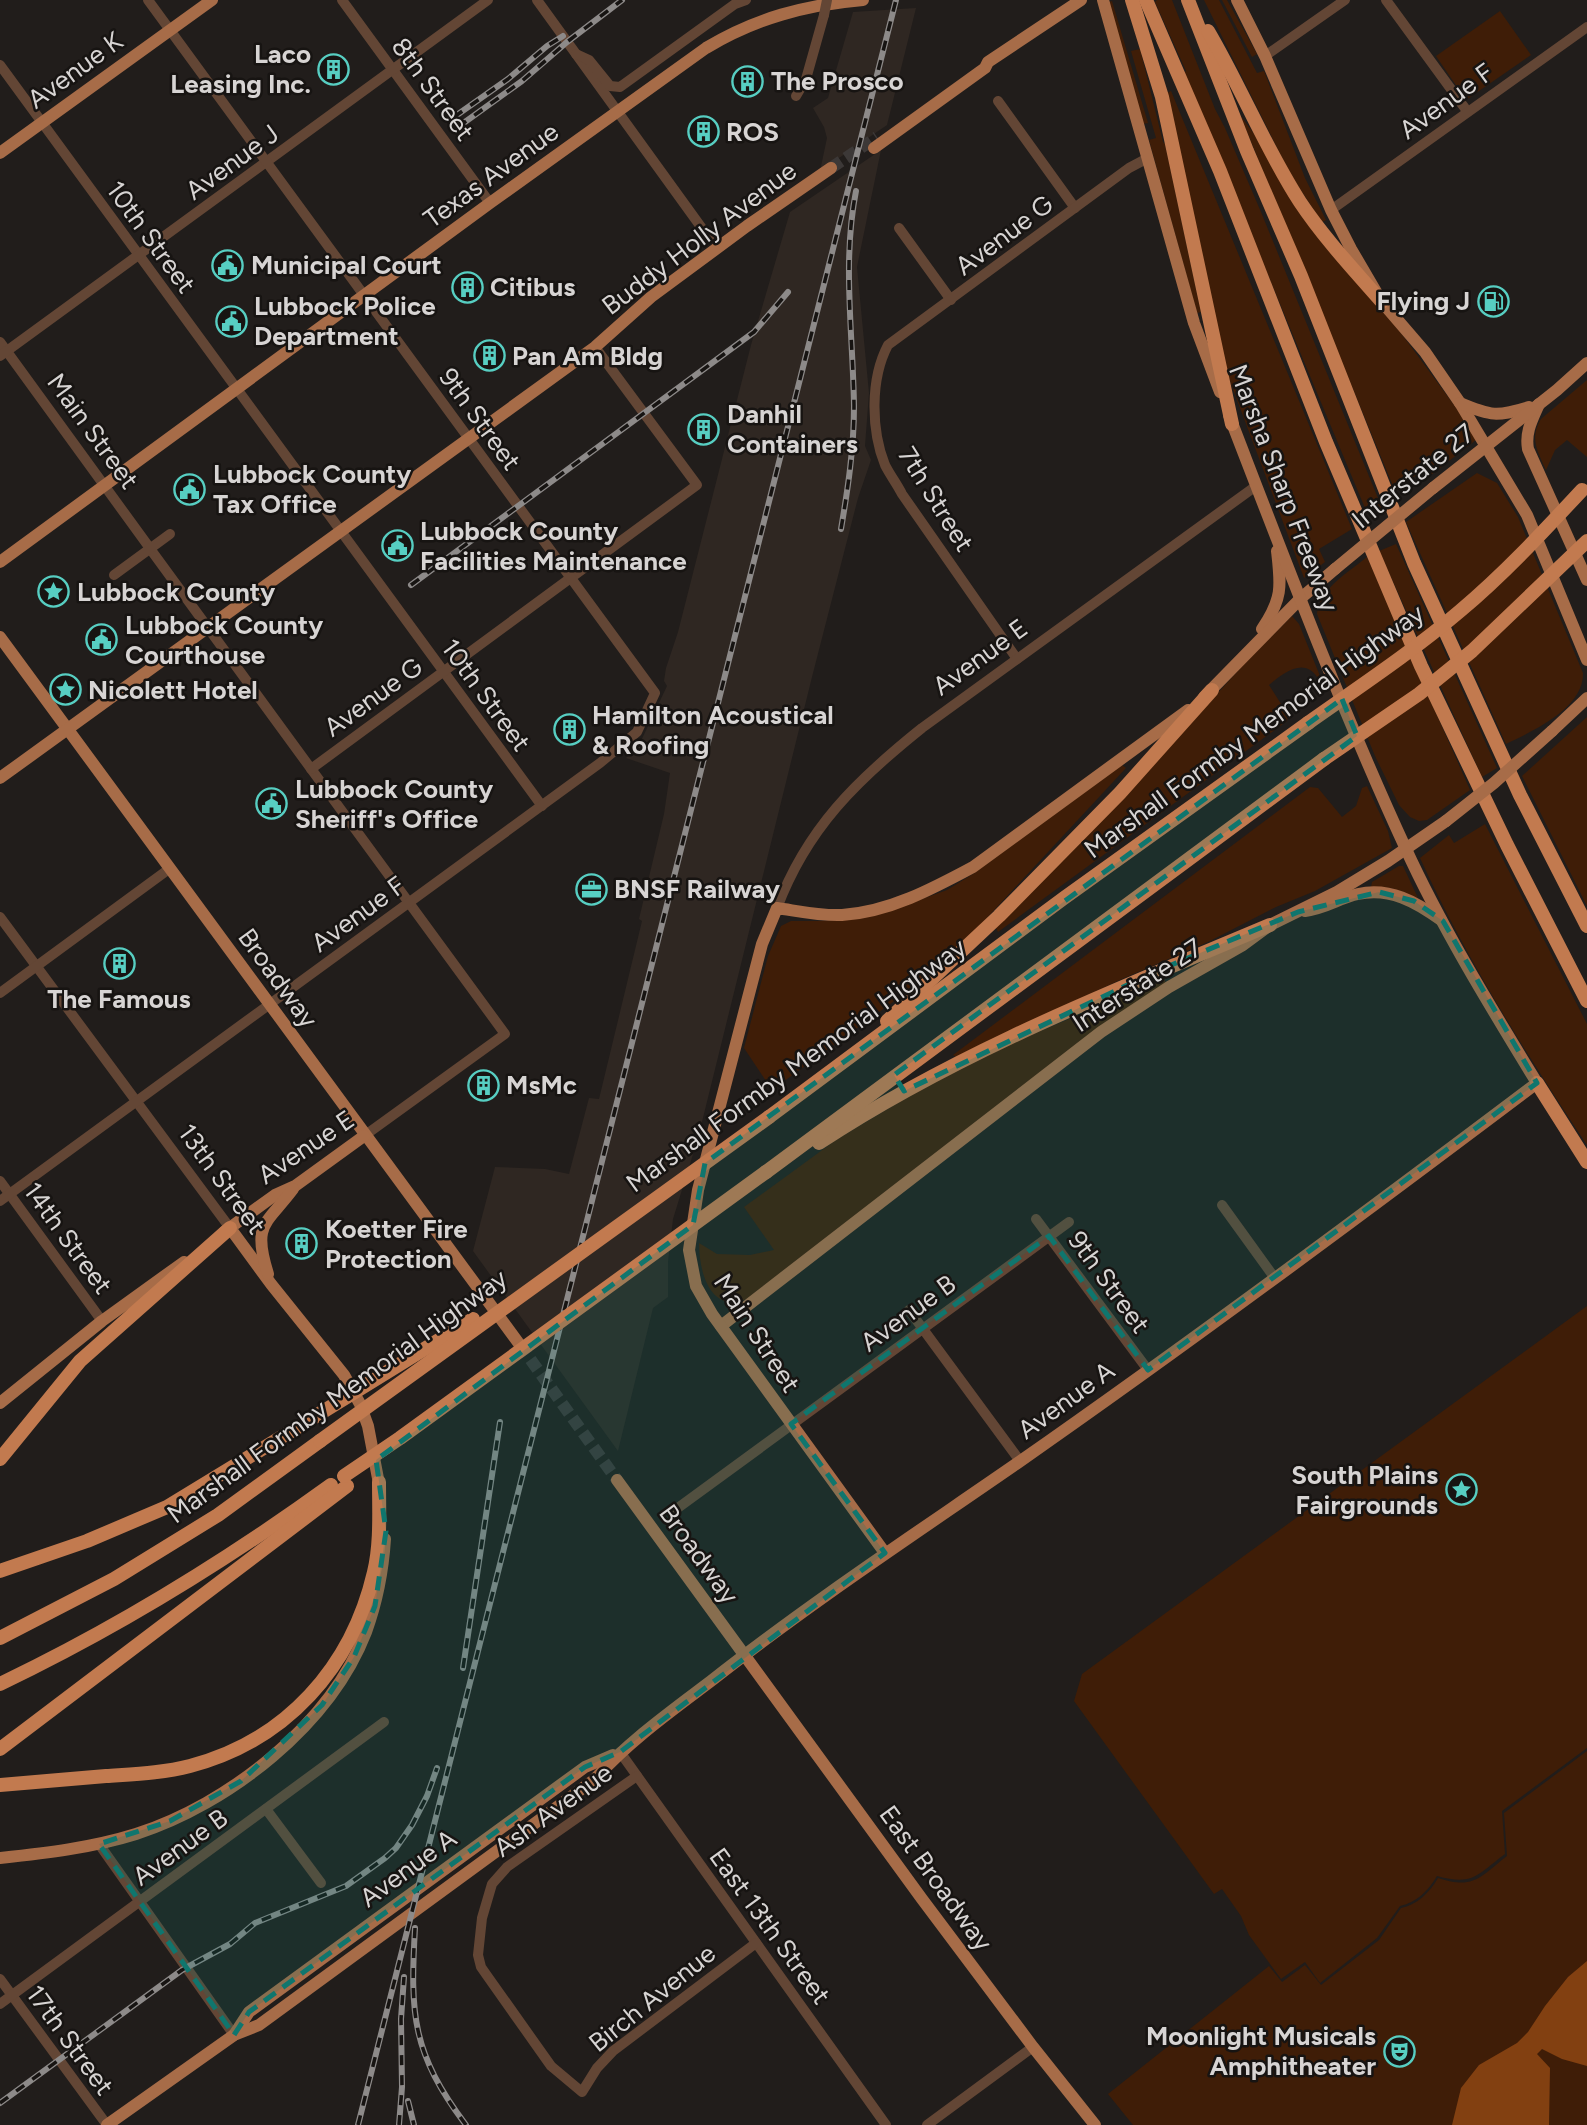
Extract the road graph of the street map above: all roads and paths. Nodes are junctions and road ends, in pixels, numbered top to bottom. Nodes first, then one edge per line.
1 (148, 0) edge
2 (212, 0) edge
3 (342, 0) edge
4 (488, 0) edge
5 (537, 0) edge
6 (746, 0) edge
7 (827, 0) edge
8 (863, 0) edge
9 (1081, 0) edge
10 (1103, 0) edge
11 (1132, 0) edge
12 (1189, 0) edge
13 (1237, 0) edge
14 (1345, 0) edge
15 (1386, 0) edge
16 (733, 2) edge
17 (1147, 3) edge
18 (1587, 27) edge
19 (169, 29) junction
20 (575, 54) junction
21 (1265, 56) junction
22 (0, 65) edge
23 (393, 70) junction
24 (796, 96) dead end
25 (998, 102) dead end
26 (617, 111) junction
27 (1467, 111) junction
28 (42, 123) junction
29 (875, 142) tunnel mouth
30 (0, 153) edge
31 (1146, 159) junction
32 (267, 162) junction
33 (830, 174) tunnel mouth
34 (490, 203) junction
35 (1076, 208) junction
36 (1331, 210) junction
37 (899, 228) dead end
38 (709, 238) dead end
39 (139, 255) junction
40 (365, 296) junction
41 (951, 300) junction
42 (1382, 302) junction
43 (887, 345) joint
44 (595, 347) junction
45 (2, 350) edge
46 (1587, 363) edge
47 (237, 389) junction
48 (1460, 403) junction
49 (1539, 403) junction
50 (1232, 424) junction
51 (468, 439) junction
52 (1488, 446) junction
53 (105, 486) junction
54 (1256, 486) junction
55 (1585, 487) edge
56 (341, 531) junction
57 (1275, 533) junction
58 (170, 534) dead end
59 (1587, 541) edge
60 (0, 562) edge
61 (114, 575) dead end
62 (570, 578) junction
63 (1587, 580) edge
64 (1301, 598) junction
65 (208, 628) junction
66 (0, 637) edge
67 (1248, 651) junction
68 (1017, 659) junction
69 (1587, 660) edge
70 (443, 672) junction
71 (1212, 690) junction
72 (655, 693) joint
73 (1587, 698) edge
74 (68, 729) junction
75 (311, 769) junction
76 (0, 778) edge
77 (542, 806) junction
78 (1406, 849) junction
79 (169, 869) junction
80 (410, 902) junction
81 (777, 908) junction
82 (1298, 912) junction
83 (0, 917) edge
84 (1443, 921) junction
85 (1270, 925) junction
86 (1587, 926) edge
87 (37, 966) junction
88 (0, 993) edge
89 (1587, 1001) edge
90 (269, 1004) junction
91 (505, 1034) joint
92 (838, 1067) junction
93 (1537, 1083) junction
94 (136, 1101) junction
95 (365, 1136) junction
96 (1587, 1162) edge
97 (766, 1172) junction
98 (0, 1181) edge
99 (295, 1186) junction
100 (10, 1194) junction
101 (0, 1201) edge
102 (1222, 1205) dead end
103 (1036, 1219) dead end
104 (1069, 1222) dead end
105 (230, 1228) junction
106 (1049, 1236) junction
107 (1274, 1278) junction
108 (271, 1284) junction
109 (535, 1284) junction
110 (909, 1310) dead end
111 (102, 1321) junction
112 (721, 1326) junction
113 (923, 1329) junction
114 (520, 1345) tunnel mouth
115 (1148, 1370) junction
116 (0, 1403) edge
117 (791, 1424) junction
118 (0, 1460) edge
119 (1020, 1461) junction
120 (617, 1480) tunnel mouth
121 (345, 1481) junction
122 (379, 1482) junction
123 (675, 1510) dead end
124 (885, 1553) junction
125 (0, 1571) edge
126 (0, 1639) edge
127 (744, 1654) junction
128 (0, 1684) edge
129 (384, 1722) dead end
130 (0, 1749) edge
131 (620, 1752) junction
132 (637, 1776) junction
133 (0, 1785) edge
134 (267, 1809) junction
135 (99, 1844) junction
136 (0, 1858) edge
137 (321, 1883) dead end
138 (139, 1902) junction
139 (756, 1943) junction
140 (0, 1979) edge
141 (12, 1996) junction
142 (0, 2004) edge
143 (233, 2035) junction
144 (1033, 2047) junction
145 (582, 2092) joint
146 (107, 2125) edge
147 (886, 2125) edge
148 (928, 2125) edge
149 (1095, 2125) edge

1 - 19 street, 9th Street
2 - 19 main road, Avenue K
3 - 23 street, 8th Street
4 - 23 street, Avenue J
5 - 20 street
6 - 16 street
7 - 24 street, bridge
8 - 26 main road, Texas Avenue
9 - 29 main road
10 - 31 main road, Marsha Sharp Freeway
11 - 50 highway
12 - 42 highway
12 - 86 highway
13 - 21 main road
14 - 21 street
15 - 27 street
16 - 20 street
17 - 89 highway, Marsha Sharp Freeway
18 - 27 street, Avenue F
19 - 28 main road, Avenue K
19 - 32 street, 9th Street
20 - 26 street
21 - 36 main road
22 - 28 street, 10th Street
23 - 32 street, Avenue J
23 - 34 street, 8th Street
25 - 35 street
26 - 34 main road, Texas Avenue
26 - 38 street
27 - 36 street, Avenue F
28 - 30 main road, Avenue K
28 - 39 street, 10th Street
31 - 35 street, Avenue G
31 - 50 main road, Marsha Sharp Freeway
32 - 39 street, Avenue J
32 - 40 street, 9th Street
33 - 44 main road, Buddy Holly Avenue
34 - 40 main road, Texas Avenue
35 - 41 street, Avenue G
36 - 42 main road
37 - 41 street
39 - 45 street, Avenue J
39 - 47 street, 10th Street
40 - 47 main road, Texas Avenue
40 - 51 street, 9th Street
41 - 43 street, Avenue G
42 - 48 main road
43 - 68 street, 7th Street
44 - 51 main road, Buddy Holly Avenue
44 - 62 street, Avenue G
45 - 53 street, Main Street
46 - 49 main road, Interstate 27
47 - 53 main road, Texas Avenue
47 - 56 street, 10th Street
48 - 49 main road
48 - 52 main road
49 - 52 main road, Interstate 27
49 - 63 main road
50 - 54 main road, Marsha Sharp Freeway
51 - 56 main road, Buddy Holly Avenue
51 - 62 street, 9th Street
52 - 64 main road, Interstate 27, bridge
52 - 69 main road
53 - 60 main road, Texas Avenue
53 - 65 street, Main Street
54 - 57 main road, Marsha Sharp Freeway
54 - 68 street, Avenue E
55 - 92 highway, Marshall Formby Memorial Highway, bridge
56 - 65 main road, Buddy Holly Avenue
56 - 70 street, 10th Street
57 - 64 main road, Marsha Sharp Freeway
57 - 67 main road
58 - 61 street, bridge
59 - 97 highway, bridge
62 - 70 street, Avenue G
62 - 72 street, 9th Street
64 - 67 main road, Interstate 27
64 - 78 main road, Marsha Sharp Freeway
65 - 74 main road, Buddy Holly Avenue
65 - 75 street, Main Street
66 - 74 main road, Broadway
67 - 71 main road, Interstate 27
68 - 81 street, Avenue E
70 - 75 street, Avenue G
70 - 77 street, 10th Street
71 - 81 main road, Interstate 27
71 - 92 highway
72 - 77 street, Avenue F
73 - 78 main road, Interstate 27, bridge
74 - 76 main road, Buddy Holly Avenue
74 - 79 main road, Broadway
75 - 80 street, Main Street
77 - 80 street, Avenue F
78 - 82 main road, Interstate 27
78 - 84 main road, Marsha Sharp Freeway
79 - 87 street
79 - 90 main road, Broadway
80 - 90 street, Avenue F
80 - 91 street, Main Street
81 - 112 main road, Main Street
82 - 84 main road
82 - 85 main road, Interstate 27
83 - 87 street, 13th Street
84 - 93 main road, Marsha Sharp Freeway
85 - 97 highway
85 - 112 main road, Interstate 27
87 - 88 street
87 - 94 street, 13th Street
90 - 94 street, Avenue F
90 - 95 main road, Broadway
91 - 95 street, Avenue E
92 - 109 highway, Marshall Formby Memorial Highway, bridge
93 - 96 highway
93 - 107 main road, Avenue A
94 - 100 street, Avenue F
94 - 105 street, 13th Street
95 - 99 main road, Avenue E
95 - 114 main road, Broadway
97 - 121 highway, bridge
98 - 100 street, 14th Street
99 - 105 main road, Avenue E
99 - 108 main road
100 - 101 street, Avenue F
100 - 111 street, 14th Street
102 - 107 street
103 - 106 street, 9th Street
104 - 106 street, Avenue B
105 - 108 main road, 13th Street
105 - 111 main road, Avenue E
105 - 118 highway
106 - 113 street, Avenue B
106 - 115 street, 9th Street
107 - 115 main road, Avenue A
108 - 122 main road, 13th Street
109 - 125 highway, bridge
109 - 126 highway, Marshall Formby Memorial Highway, bridge
110 - 113 street
111 - 116 main road, Avenue E
112 - 117 main road, Main Street
113 - 117 street, Avenue B
113 - 119 street
115 - 119 main road, Avenue A
117 - 123 street, Avenue B
117 - 124 main road, Main Street
119 - 124 main road, Avenue A
120 - 127 main road, Broadway
121 - 128 highway
121 - 130 highway
122 - 133 highway
122 - 135 main road
124 - 127 main road, Avenue A
127 - 131 main road, Avenue A
127 - 144 main road, East Broadway
129 - 134 street, Avenue B
131 - 132 street, East 13th Street
131 - 143 main road, Avenue A
132 - 139 street, East 13th Street
132 - 145 street, Ash Avenue
134 - 137 street
134 - 138 street, Avenue B
135 - 136 main road
135 - 138 street
138 - 141 street, Avenue B
138 - 143 street
139 - 145 street, Birch Avenue
139 - 147 street, East 13th Street
140 - 141 street, 17th Street
141 - 142 street, Avenue B
141 - 146 street, 17th Street
143 - 146 main road, Avenue A
144 - 148 street
144 - 149 main road, East Broadway

